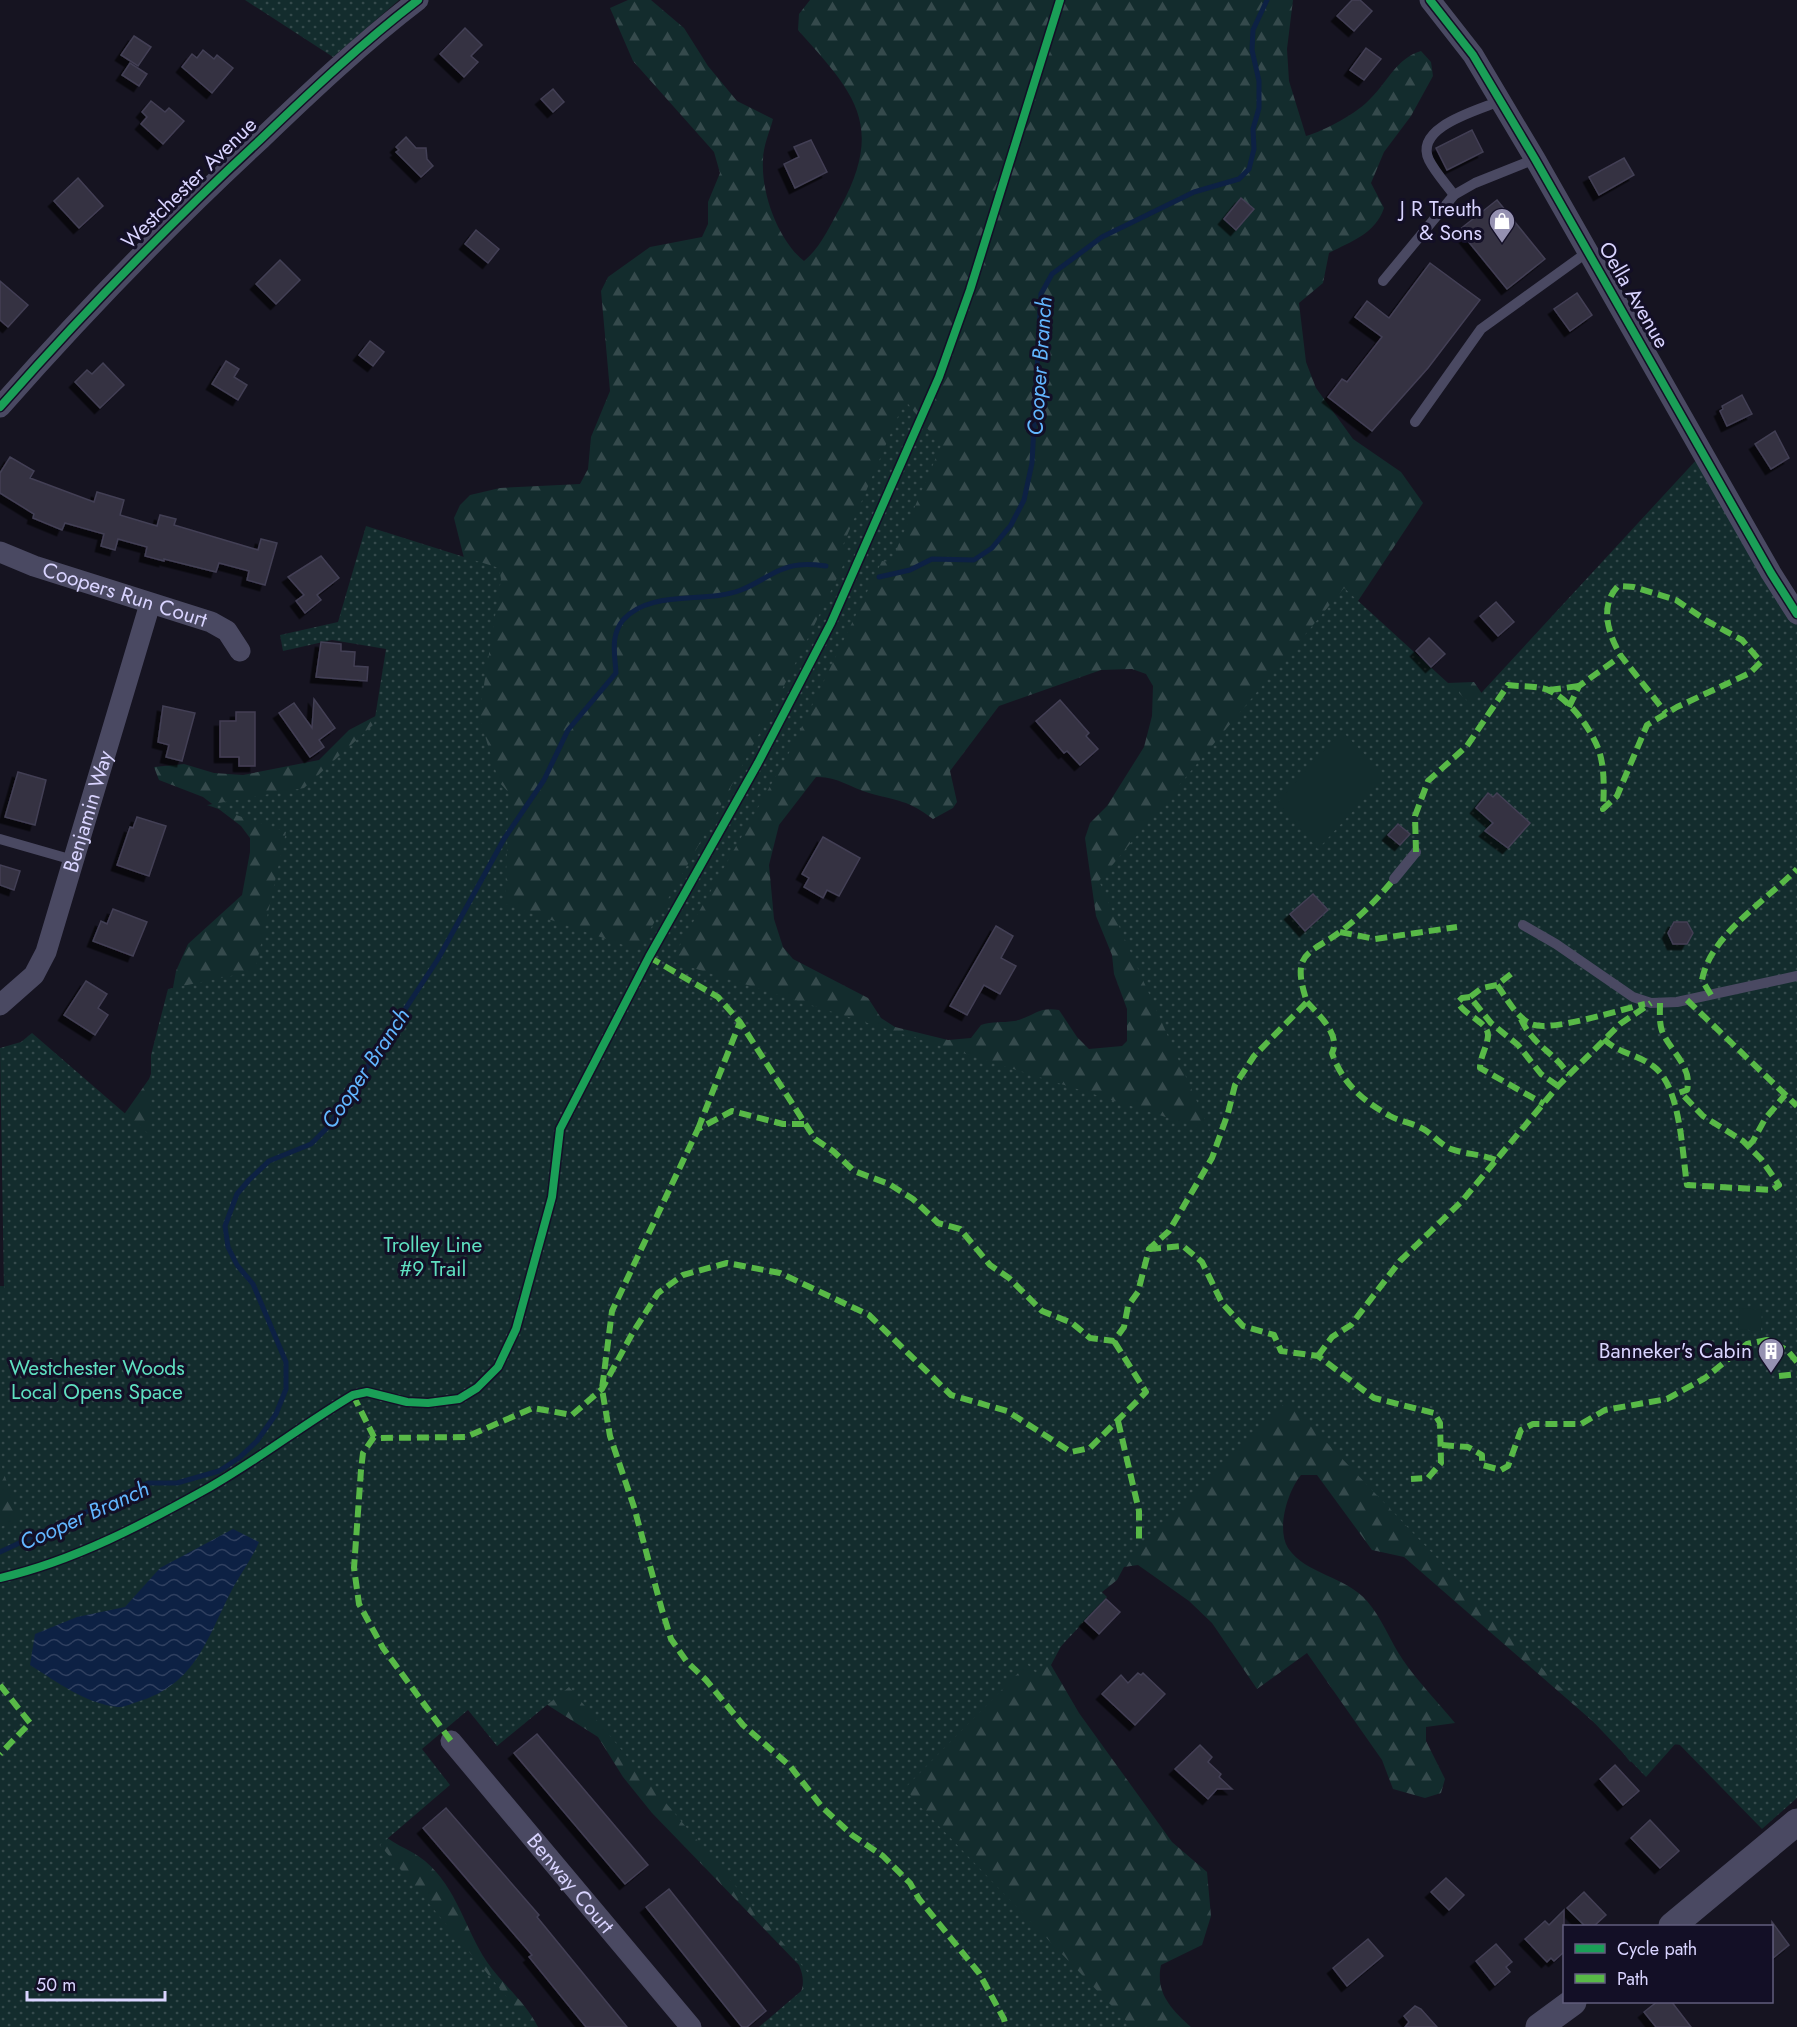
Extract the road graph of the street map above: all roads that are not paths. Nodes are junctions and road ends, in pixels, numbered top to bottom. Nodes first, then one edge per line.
1 (418, 0) edge
2 (1430, 0) edge
3 (1500, 101) junction
4 (1535, 159) junction
5 (1454, 195) junction
6 (1589, 251) junction
7 (1383, 281) dead end
8 (0, 407) edge
9 (1415, 422) dead end
10 (0, 552) edge
11 (150, 604) junction
12 (1797, 614) edge
13 (240, 651) dead end
14 (0, 839) edge
15 (1416, 852) dead end
16 (73, 860) junction
17 (1394, 879) dead end
18 (1523, 925) dead end
19 (1797, 976) edge
20 (0, 1005) edge
21 (450, 1741) dead end
22 (1797, 1822) edge
23 (1673, 1925) edge
24 (1570, 2003) edge
25 (691, 2027) edge
26 (1539, 2027) edge

1 - 8 street, Westchester Avenue
2 - 3 street, Oella Avenue
3 - 4 street, Oella Avenue
3 - 5 lane
4 - 5 lane
4 - 6 street, Oella Avenue
5 - 7 lane
6 - 9 lane
6 - 12 street, Oella Avenue
10 - 11 street, Coopers Run Court
11 - 13 street, Coopers Run Court
11 - 16 street, Benjamin Way
14 - 16 lane
15 - 17 lane
16 - 20 street, Benjamin Way
18 - 19 lane
21 - 25 street, Benway Court
22 - 23 street
24 - 26 street

